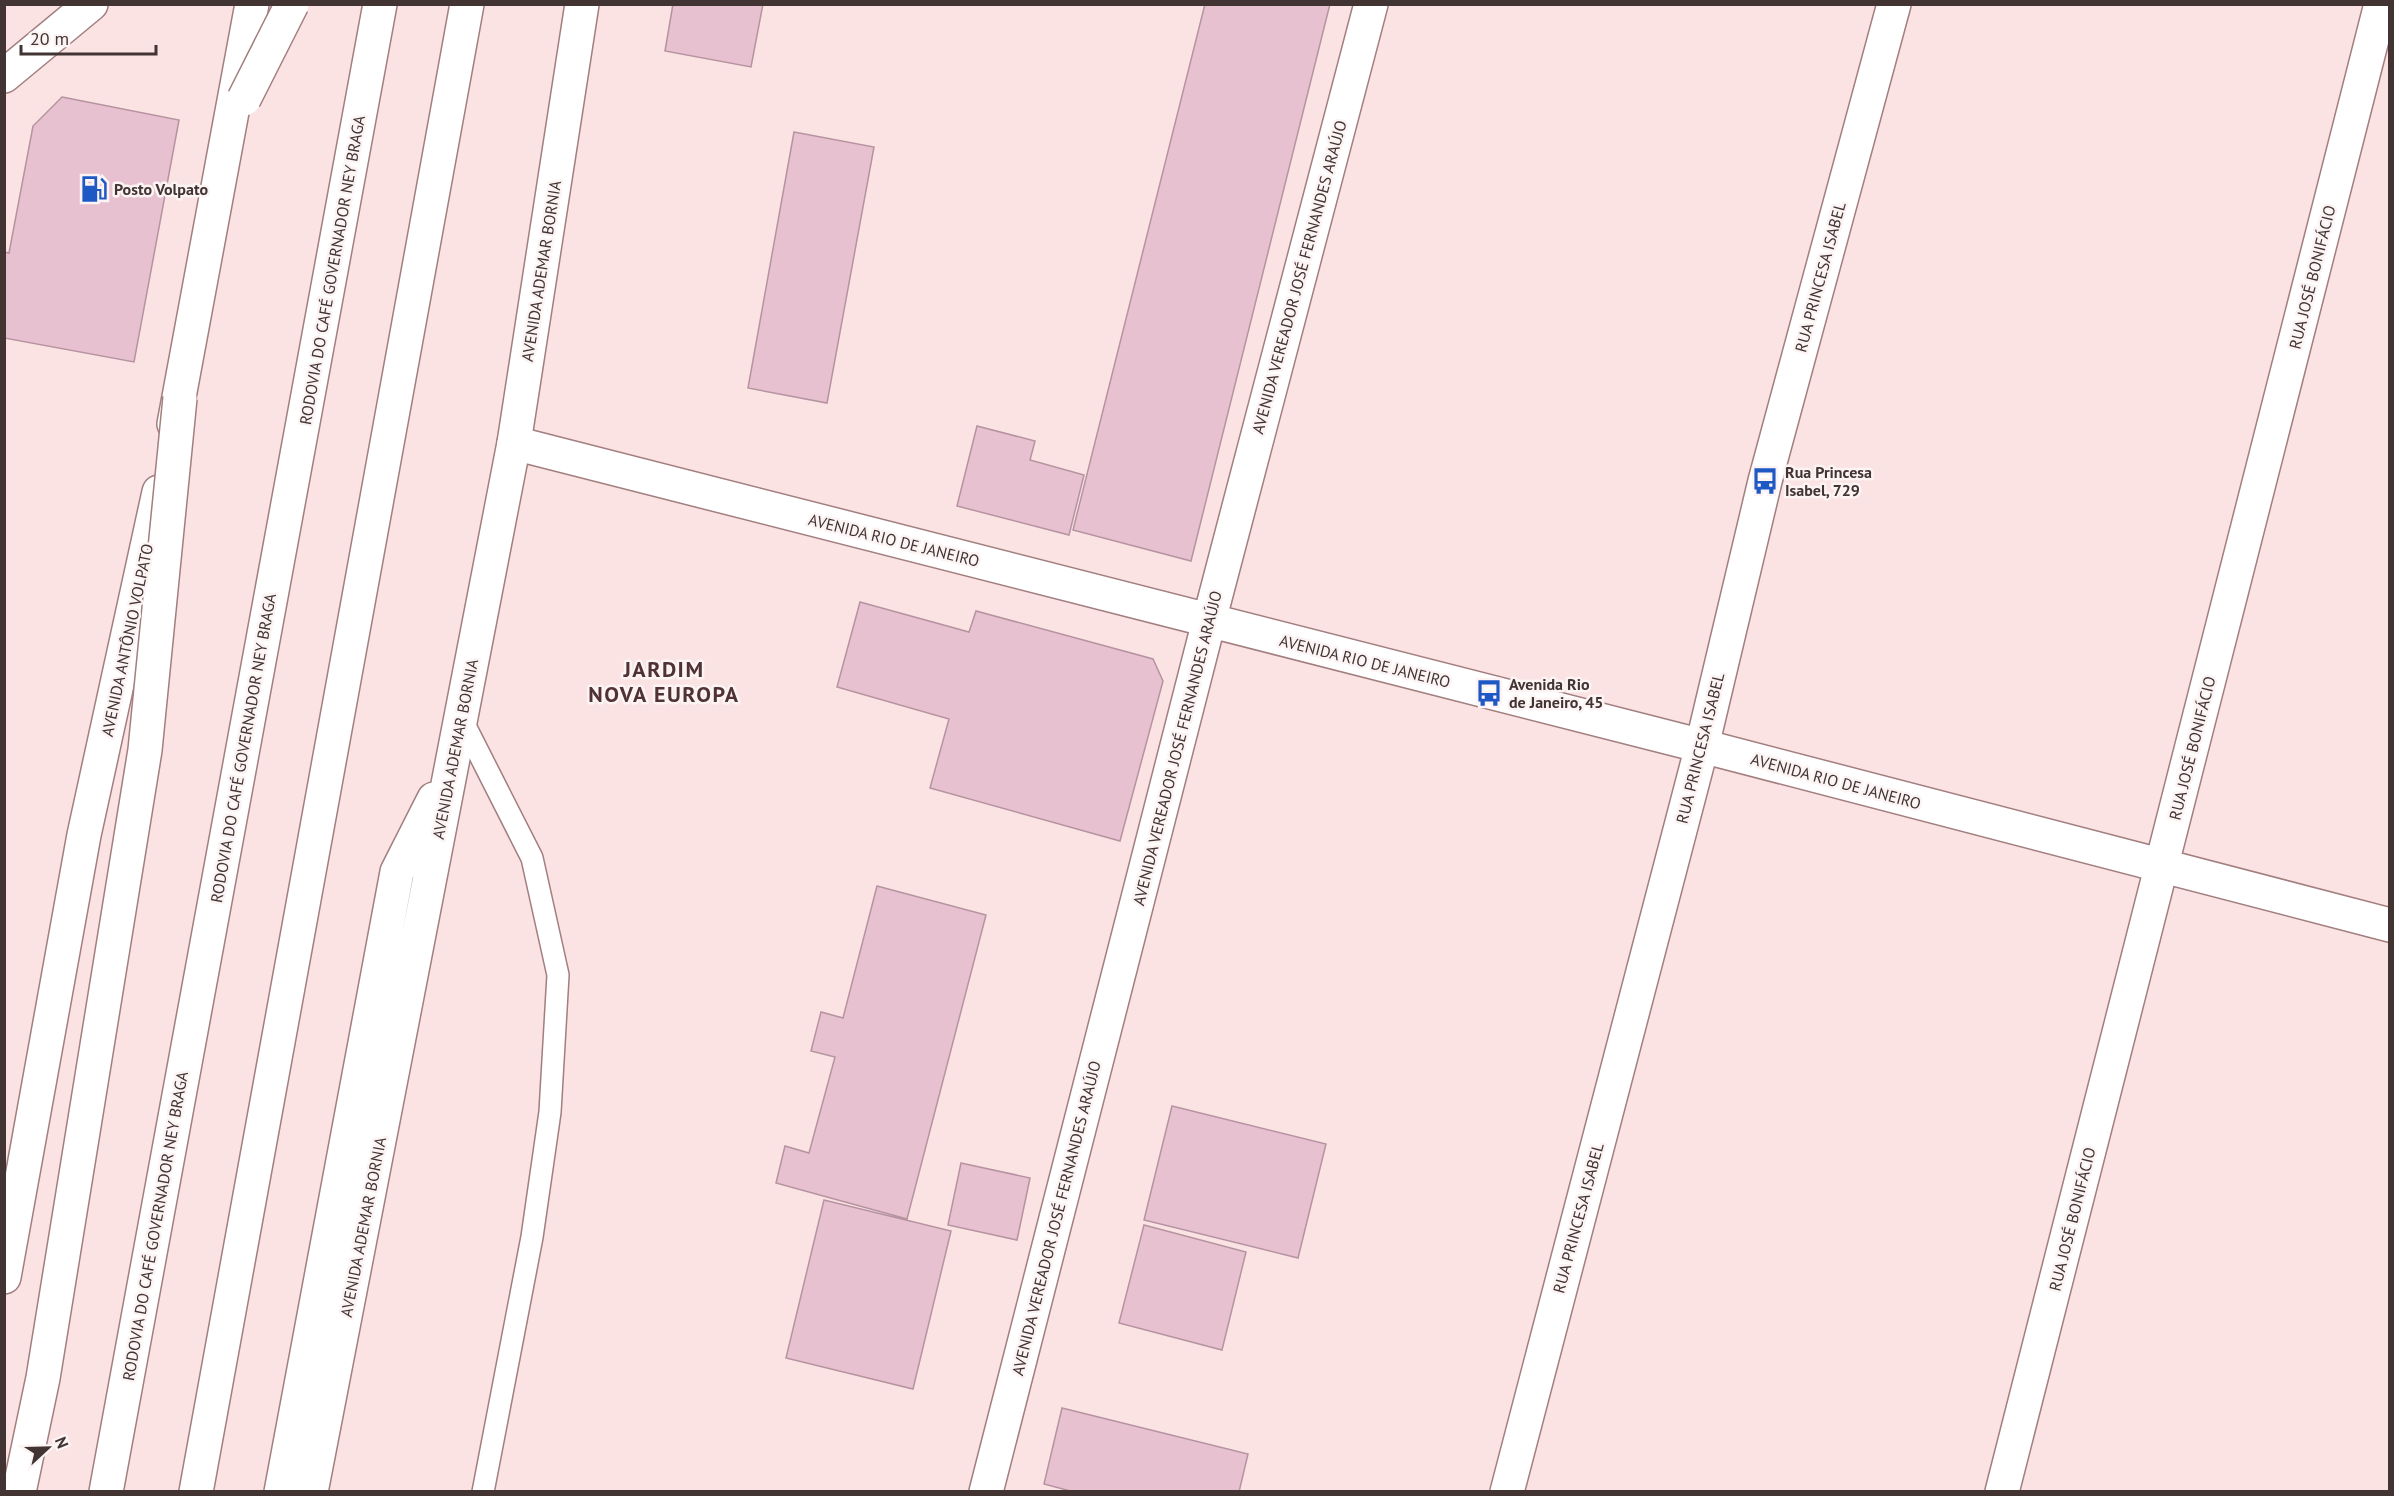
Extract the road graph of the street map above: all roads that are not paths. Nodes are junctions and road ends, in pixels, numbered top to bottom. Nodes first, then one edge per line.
1 (91, 4) edge
2 (252, 4) edge
3 (292, 4) edge
4 (381, 4) edge
5 (467, 4) edge
6 (582, 4) edge
7 (1371, 4) edge
8 (1894, 4) edge
9 (2381, 4) edge
10 (4, 76) edge
11 (237, 113) junction
12 (180, 398) junction
13 (514, 443) junction
14 (1209, 621) junction
15 (461, 718) junction
16 (1702, 746) junction
17 (452, 764) junction
18 (2162, 867) junction
19 (2390, 925) edge
20 (4, 1276) edge
21 (19, 1491) edge
22 (106, 1491) edge
23 (196, 1491) edge
24 (281, 1491) edge
25 (311, 1491) edge
26 (483, 1491) edge
27 (986, 1491) edge
28 (1507, 1491) edge
29 (2002, 1491) edge

1 - 10 main road
2 - 11 main road, AVENIDA ANTÔNIO VOLPATO
3 - 11 main road, bridge
4 - 22 main road, RODOVIA DO CAFÉ GOVERNADOR NEY BRAGA
5 - 23 main road
6 - 13 main road, AVENIDA ADEMAR BORNIA
7 - 14 main road, AVENIDA VEREADOR JOSÉ FERNANDES ARAÚJO
8 - 16 main road, RUA PRINCESA ISABEL
9 - 18 main road, RUA JOSÉ BONIFÁCIO
11 - 12 main road, AVENIDA ANTÔNIO VOLPATO
12 - 20 main road, AVENIDA ANTÔNIO VOLPATO
12 - 21 main road, bridge
13 - 14 main road, AVENIDA RIO DE JANEIRO
13 - 15 main road, AVENIDA ADEMAR BORNIA
14 - 16 main road, AVENIDA RIO DE JANEIRO
14 - 27 main road, AVENIDA VEREADOR JOSÉ FERNANDES ARAÚJO
15 - 17 main road, AVENIDA ADEMAR BORNIA
15 - 26 lane
16 - 18 main road, AVENIDA RIO DE JANEIRO
16 - 28 main road, RUA PRINCESA ISABEL
17 - 24 main road
17 - 25 main road, AVENIDA ADEMAR BORNIA
18 - 19 main road, AVENIDA RIO DE JANEIRO
18 - 29 main road, RUA JOSÉ BONIFÁCIO

